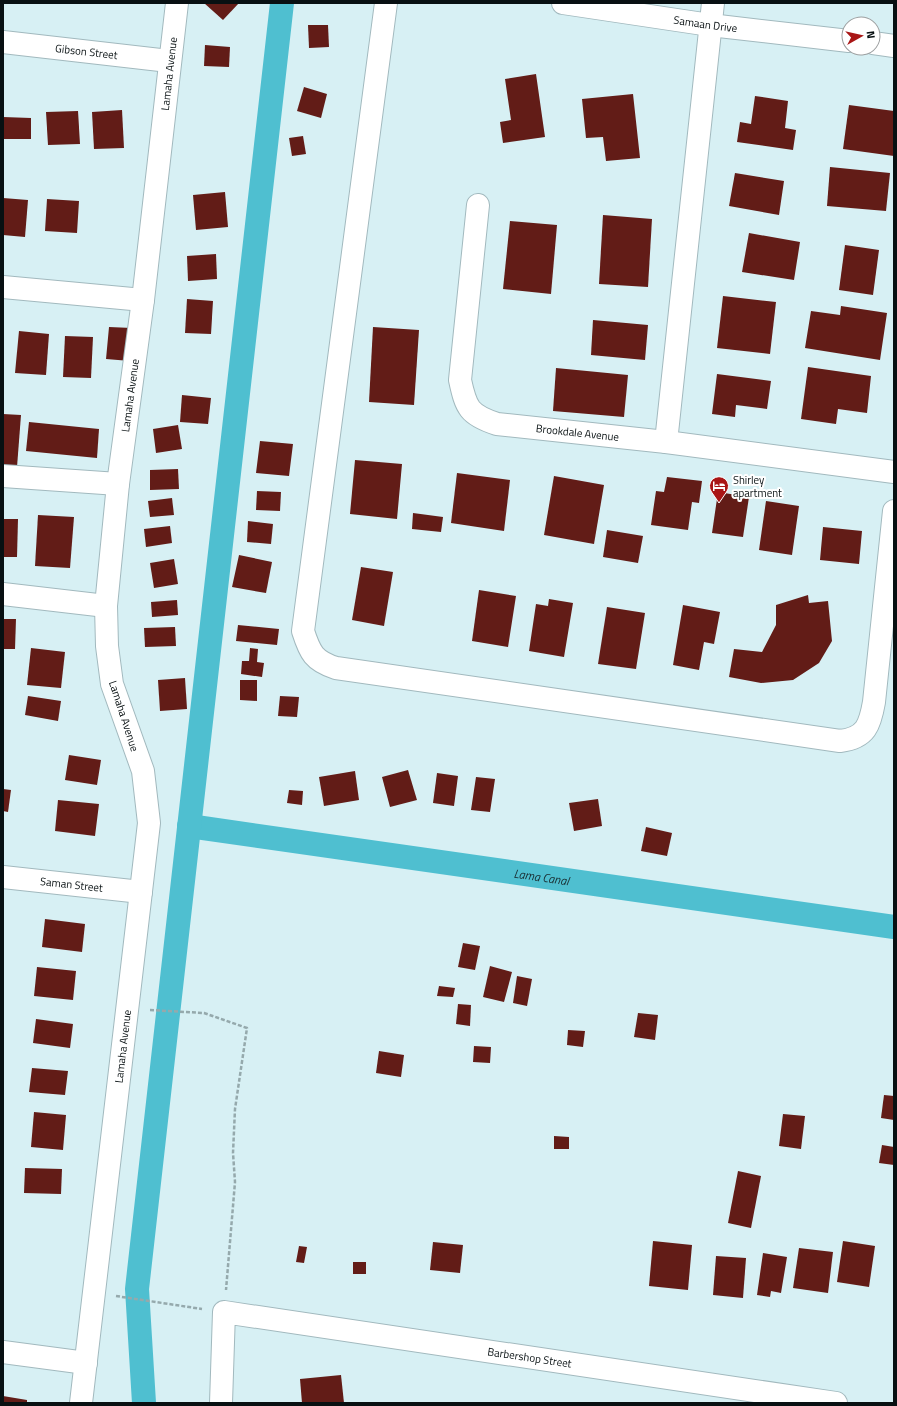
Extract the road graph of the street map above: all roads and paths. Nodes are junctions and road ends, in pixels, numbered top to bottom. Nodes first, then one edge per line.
1 (177, 3) edge
2 (386, 3) edge
3 (563, 3) edge
4 (712, 3) edge
5 (710, 25) junction
6 (841, 39) edge
7 (3, 42) edge
8 (881, 44) edge
9 (894, 46) edge
10 (169, 61) junction
11 (478, 205) dead end
12 (3, 287) edge
13 (143, 300) junction
14 (666, 442) junction
15 (894, 472) edge
16 (3, 476) edge
17 (118, 484) junction
18 (894, 511) edge
19 (3, 594) edge
20 (106, 606) junction
21 (3, 877) edge
22 (141, 892) junction
23 (127, 1009) junction
24 (94, 1293) junction
25 (224, 1312) junction
26 (3, 1352) edge
27 (86, 1363) junction
28 (81, 1403) edge
29 (221, 1403) edge
30 (836, 1403) edge

1 - 10 street, Lamaha Avenue
2 - 18 street
3 - 5 street, Samaan Drive
4 - 5 street
5 - 6 street, Samaan Drive
5 - 14 street
7 - 10 street, Gibson Street
8 - 9 street
10 - 13 street, Lamaha Avenue
11 - 14 street, Brookdale Avenue
12 - 13 street
13 - 17 street, Lamaha Avenue
14 - 15 street, Brookdale Avenue
16 - 17 street
17 - 20 street, Lamaha Avenue
19 - 20 street
20 - 22 street, Lamaha Avenue
21 - 22 street, Saman Street
22 - 23 street, Lamaha Avenue
23 - 24 street, Lamaha Avenue
23 - 25 path
24 - 25 path
24 - 27 street, Lamaha Avenue
25 - 29 street
25 - 30 street, Barbershop Street
26 - 27 street
27 - 28 street, Lamaha Avenue

